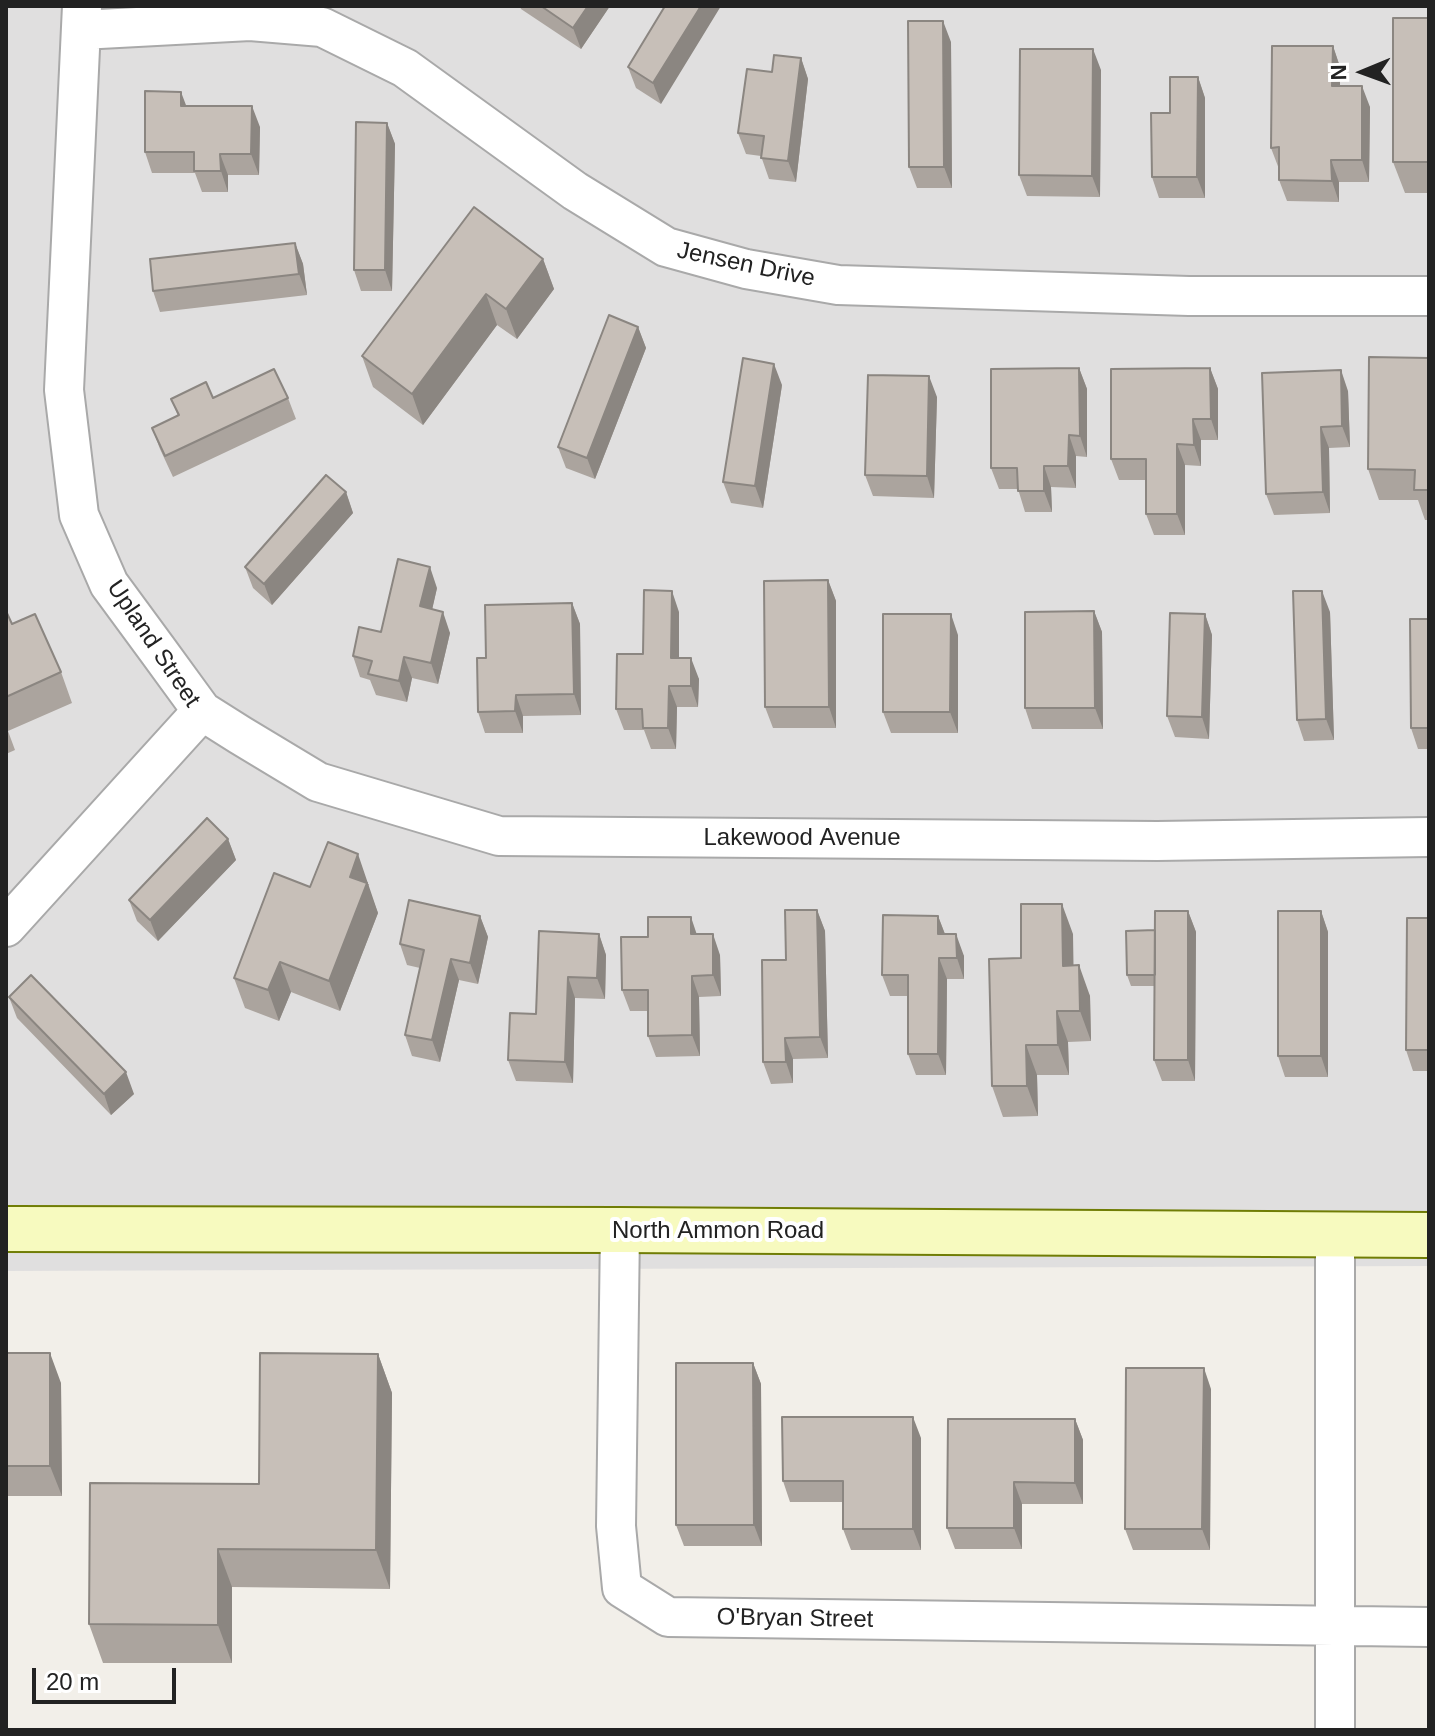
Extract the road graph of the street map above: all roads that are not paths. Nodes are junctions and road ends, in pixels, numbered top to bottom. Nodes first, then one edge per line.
1 (82, 18) edge
2 (1429, 296) edge
3 (202, 711) junction
4 (1429, 837) edge
5 (6, 927) edge
6 (6, 1229) edge
7 (620, 1230) junction
8 (1335, 1235) junction
9 (1429, 1235) edge
10 (1334, 1627) junction
11 (1429, 1627) edge
12 (1335, 1730) edge

1 - 2 street, Jensen Drive
1 - 3 street, Upland Street
3 - 4 street, Lakewood Avenue
3 - 5 street, Upland Street
6 - 7 main road, North Ammon Road
7 - 8 main road, North Ammon Road
7 - 10 street, O'Bryan Street
8 - 9 main road, North Ammon Road
8 - 10 street
10 - 11 street
10 - 12 street

